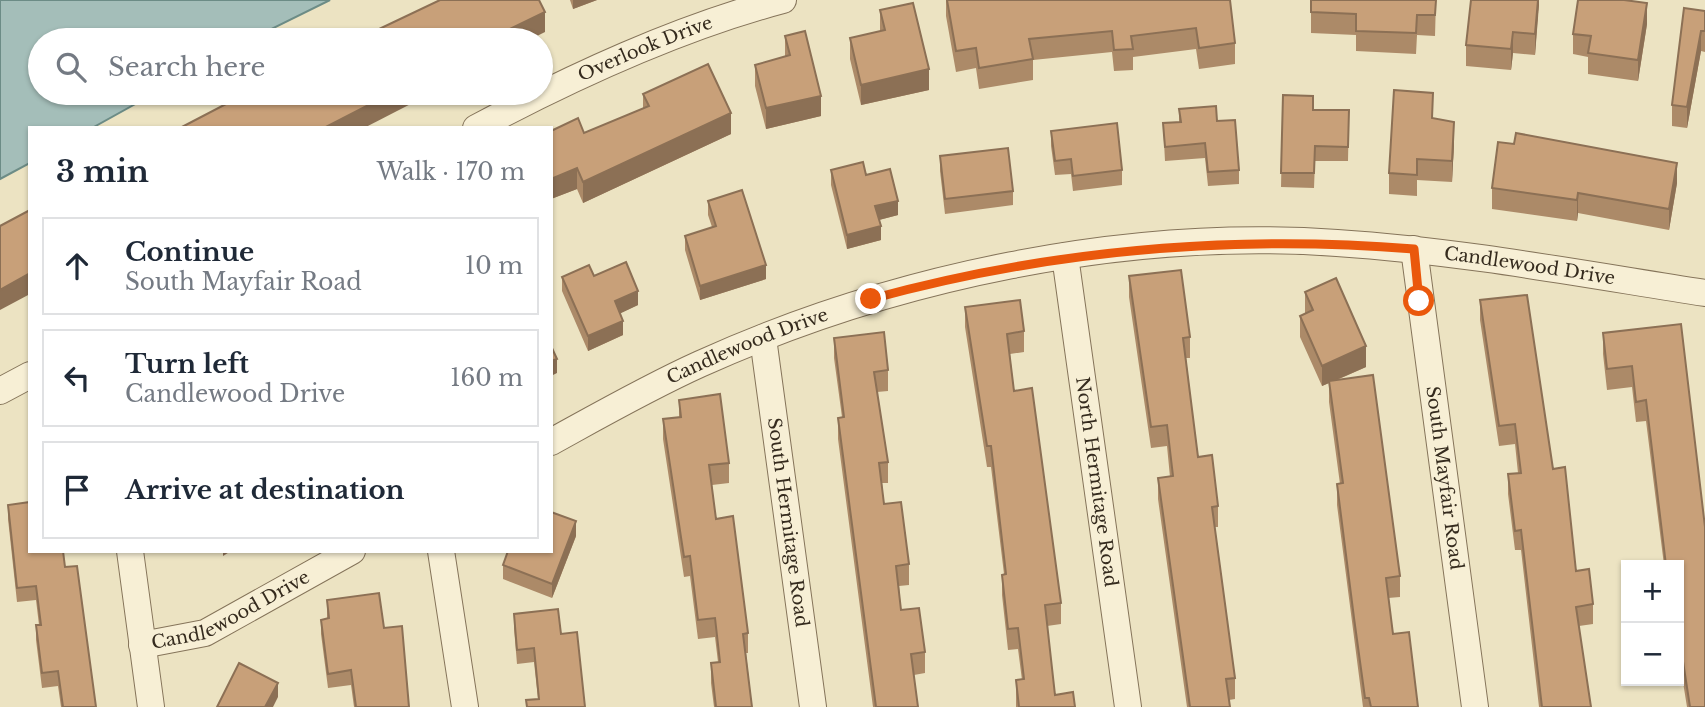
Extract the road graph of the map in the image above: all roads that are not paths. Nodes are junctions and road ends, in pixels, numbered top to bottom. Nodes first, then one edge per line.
1 (783, 0) edge
2 (553, 90) edge
3 (523, 105) edge
4 (480, 126) edge
5 (1414, 249) junction
6 (1065, 256) junction
7 (1705, 293) edge
8 (763, 338) junction
9 (28, 375) edge
10 (0, 391) edge
11 (553, 441) edge
12 (130, 553) edge
13 (348, 553) edge
14 (441, 553) edge
15 (142, 645) junction
16 (151, 707) edge
17 (465, 707) edge
18 (813, 707) edge
19 (1128, 707) edge
20 (1475, 707) edge

1 - 2 street, Overlook Drive
3 - 4 street, Overlook Drive
5 - 6 street, Candlewood Drive
5 - 7 street, Candlewood Drive
5 - 20 street, South Mayfair Road
6 - 8 street, Candlewood Drive
6 - 19 street, North Hermitage Road
8 - 11 street, Candlewood Drive
8 - 18 street, South Hermitage Road
9 - 10 street
12 - 15 street
13 - 15 street, Candlewood Drive
14 - 17 street
15 - 16 street

